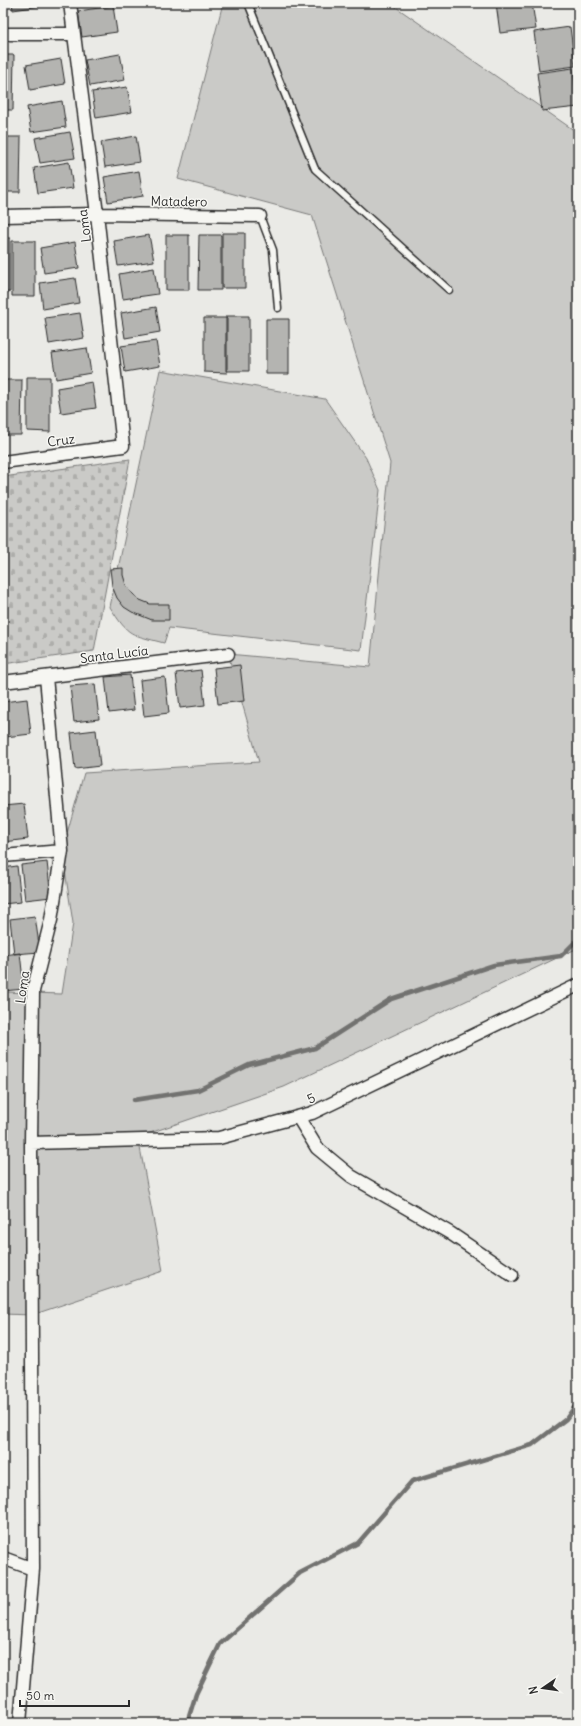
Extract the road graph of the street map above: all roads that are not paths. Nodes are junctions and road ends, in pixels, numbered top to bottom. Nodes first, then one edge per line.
1 (70, 3) edge
2 (248, 3) edge
3 (3, 34) edge
4 (73, 34) junction
5 (97, 214) junction
6 (3, 216) edge
7 (260, 216) joint
8 (449, 290) dead end
9 (278, 308) dead end
10 (122, 446) joint
11 (3, 462) edge
12 (228, 654) dead end
13 (46, 677) junction
14 (3, 682) edge
15 (62, 851) junction
16 (3, 856) edge
17 (578, 985) edge
18 (298, 1117) junction
19 (31, 1143) junction
20 (512, 1275) dead end
21 (3, 1558) edge
22 (33, 1569) junction
23 (20, 1723) edge

1 - 4 street, Loma
2 - 8 lane
3 - 4 street
4 - 5 street, Loma
5 - 6 street, Matadero
5 - 7 street, Matadero
5 - 10 street, Loma
7 - 9 lane, Matadero
10 - 11 street, Cruz
12 - 13 street, Santa Lucía
13 - 14 street, Santa Lucía
13 - 15 street, Loma
15 - 16 street
15 - 19 street, Loma
17 - 18 street, 5
18 - 19 street, 5
18 - 20 street
19 - 22 street, Loma
21 - 22 street
22 - 23 street, Loma

